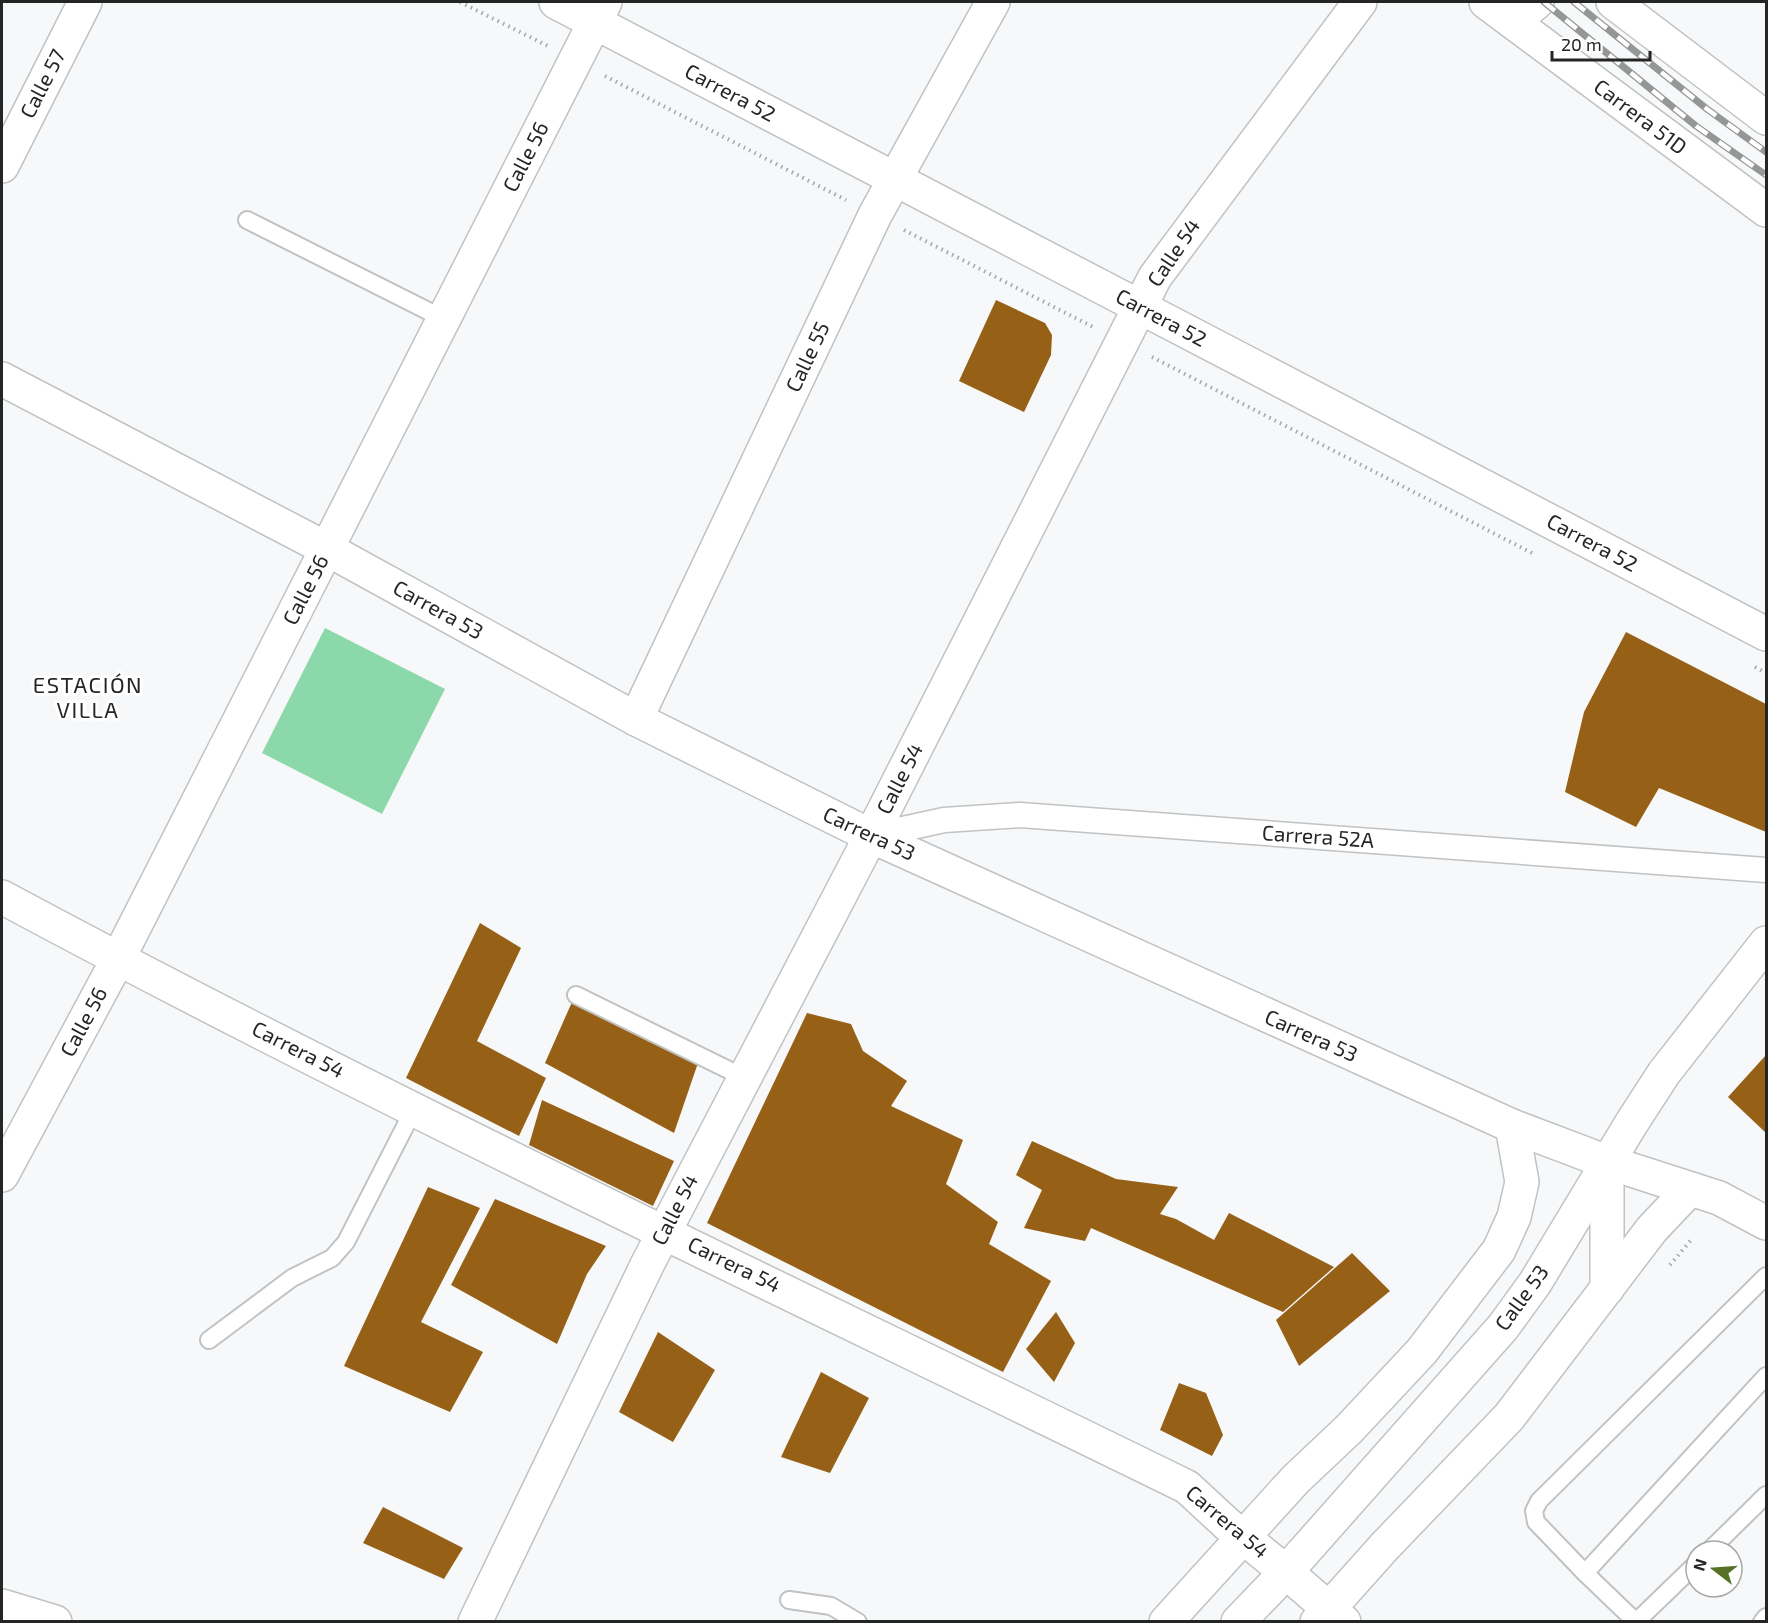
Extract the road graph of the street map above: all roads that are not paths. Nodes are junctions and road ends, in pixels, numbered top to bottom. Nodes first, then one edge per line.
1 (85, 2) edge
2 (556, 2) edge
3 (993, 2) edge
4 (1360, 2) edge
5 (1485, 2) edge
6 (1613, 2) edge
7 (600, 12) edge
8 (1525, 12) edge
9 (1767, 118) edge
10 (2, 166) edge
11 (894, 178) junction
12 (1767, 210) edge
13 (247, 220) dead end
14 (1140, 307) junction
15 (444, 319) junction
16 (2, 379) edge
17 (327, 549) junction
18 (1767, 634) edge
19 (636, 719) junction
20 (870, 836) junction
21 (1767, 870) edge
22 (2, 897) edge
23 (1767, 943) edge
24 (118, 959) junction
25 (576, 995) dead end
26 (743, 1077) junction
27 (414, 1109) junction
28 (1512, 1126) junction
29 (1607, 1162) junction
30 (2, 1175) edge
31 (1690, 1189) junction
32 (1767, 1223) edge
33 (664, 1232) junction
34 (1767, 1276) edge
35 (1606, 1289) junction
36 (209, 1340) dead end
37 (1422, 1351) junction
38 (1767, 1376) edge
39 (1455, 1381) junction
40 (1767, 1495) edge
41 (1244, 1537) junction
42 (1721, 1539) edge
43 (1286, 1572) junction
44 (1585, 1574) junction
45 (1684, 1576) edge
46 (789, 1600) dead end
47 (2, 1606) edge
48 (1330, 1617) edge
49 (1767, 1617) edge
50 (55, 1622) edge
51 (475, 1622) edge
52 (858, 1622) edge
53 (1166, 1622) edge
54 (1238, 1622) edge
55 (1636, 1622) edge
56 (1762, 1622) edge

1 - 10 street, Calle 57
2 - 7 street, Carrera 52
3 - 11 street, Calle 55
4 - 14 street, Calle 54
5 - 8 street, Carrera 51D
6 - 9 street
7 - 11 street, Carrera 52
7 - 15 street, Calle 56
8 - 12 street, Carrera 51D
11 - 14 street, Carrera 52
11 - 19 street, Calle 55
13 - 15 lane
14 - 18 street, Carrera 52
14 - 20 street, Calle 54
15 - 17 street, Calle 56
16 - 17 street, Carrera 53
17 - 19 street, Carrera 53
17 - 24 street, Calle 56
19 - 20 street, Carrera 53
20 - 21 street, Carrera 52A
20 - 26 street, Calle 54
20 - 28 street, Carrera 53
22 - 24 street, Carrera 54
23 - 29 street, Calle 53
24 - 27 street, Carrera 54
24 - 30 street, Calle 56
25 - 26 lane
26 - 33 street, Calle 54
27 - 33 street, Carrera 54
27 - 36 lane
28 - 29 street, Carrera 53
28 - 37 street
29 - 31 street, Carrera 53
29 - 35 street
29 - 39 street, Calle 53
31 - 32 street, Carrera 53
31 - 35 street
33 - 41 street, Carrera 54
33 - 51 street, Calle 54
34 - 44 lane
35 - 48 street
37 - 39 street
37 - 41 street
38 - 44 lane
39 - 43 street, Calle 53
40 - 42 lane
41 - 43 street, Carrera 54
41 - 53 street
43 - 48 street, Carrera 54
43 - 54 street, Calle 53
44 - 55 lane
45 - 55 lane
46 - 52 lane
47 - 50 street
49 - 56 lane

